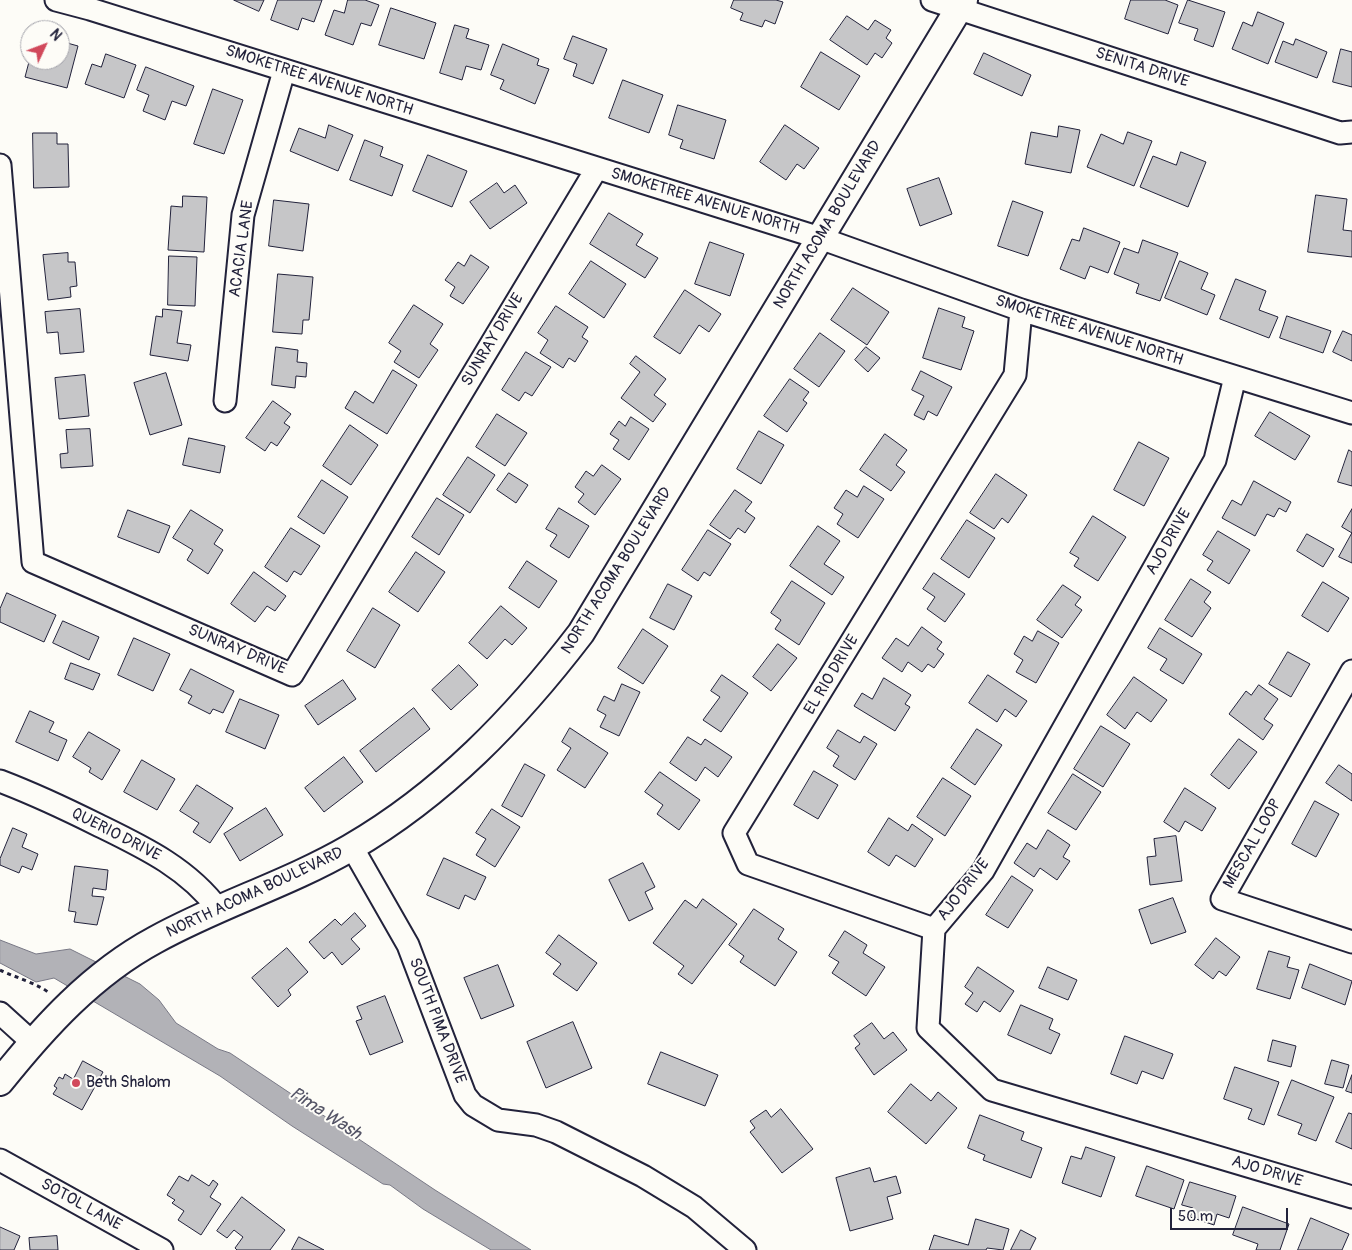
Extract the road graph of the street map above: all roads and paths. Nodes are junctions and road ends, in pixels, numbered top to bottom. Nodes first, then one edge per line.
1 (56, 0) edge
2 (932, 0) edge
3 (961, 4) edge
4 (284, 70) junction
5 (1352, 132) edge
6 (0, 165) edge
7 (597, 168) junction
8 (820, 238) junction
9 (1021, 310) junction
10 (1235, 377) junction
11 (225, 401) dead end
12 (1352, 414) edge
13 (1352, 671) edge
14 (0, 781) edge
15 (352, 847) junction
16 (219, 910) junction
17 (934, 929) junction
18 (1352, 942) edge
19 (0, 970) edge
20 (49, 993) dead end
21 (0, 1013) edge
22 (32, 1042) junction
23 (0, 1082) edge
24 (0, 1160) edge
25 (1352, 1197) edge
26 (162, 1250) edge
27 (745, 1250) edge

1 - 4 street, SMOKETREE AVENUE NORTH
2 - 3 street, SENITA DRIVE
3 - 5 street, SENITA DRIVE
3 - 8 main road, NORTH ACOMA BOULEVARD
4 - 7 street, SMOKETREE AVENUE NORTH
4 - 11 street, ACACIA LANE
6 - 7 street, SUNRAY DRIVE
7 - 8 street, SMOKETREE AVENUE NORTH
8 - 9 street, SMOKETREE AVENUE NORTH
8 - 15 main road, NORTH ACOMA BOULEVARD
9 - 10 street, SMOKETREE AVENUE NORTH
9 - 17 street, EL RIO DRIVE
10 - 12 street, SMOKETREE AVENUE NORTH
10 - 17 street, AJO DRIVE
13 - 18 street, MESCAL LOOP
14 - 16 street, QUERIO DRIVE
15 - 16 main road, NORTH ACOMA BOULEVARD
15 - 27 street, SOUTH PIMA DRIVE
16 - 22 main road, NORTH ACOMA BOULEVARD
17 - 25 street, AJO DRIVE
19 - 20 path
21 - 22 street
22 - 23 main road, NORTH ACOMA BOULEVARD
24 - 26 street, SOTOL LANE

